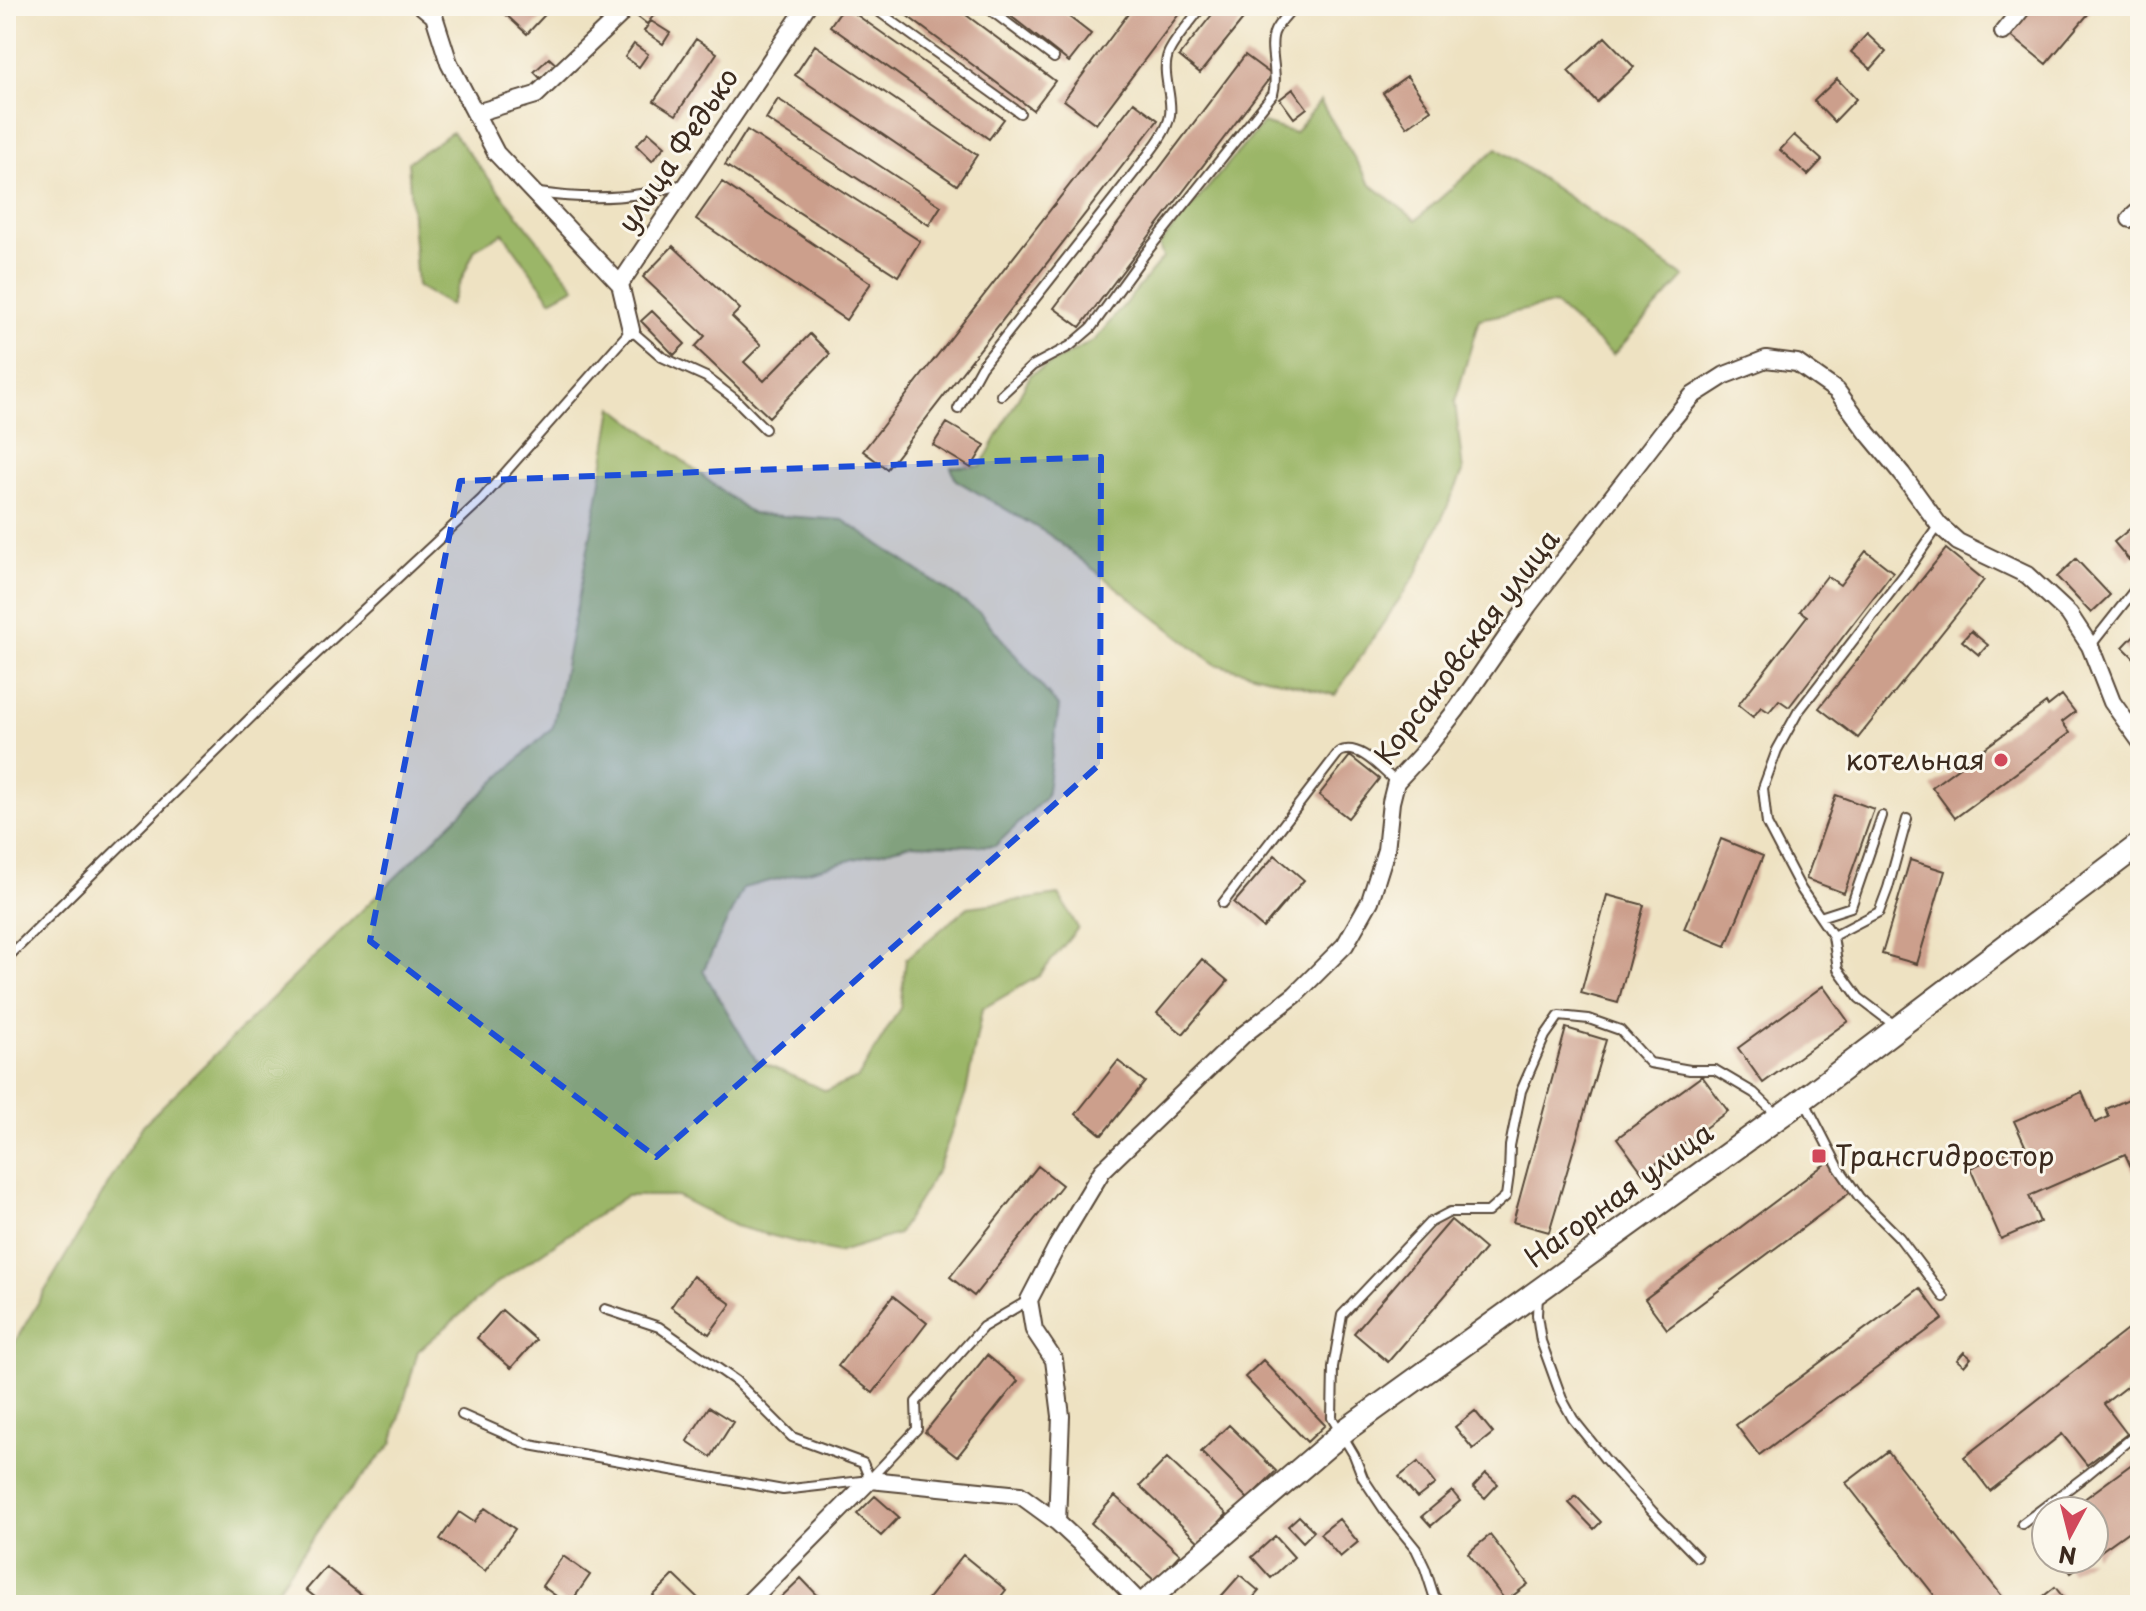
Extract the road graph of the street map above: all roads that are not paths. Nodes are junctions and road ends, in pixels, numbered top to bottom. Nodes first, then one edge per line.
1 (626, 6) edge
2 (807, 6) edge
3 (871, 6) edge
4 (985, 6) edge
5 (1202, 6) edge
6 (1294, 6) edge
7 (2024, 6) edge
8 (433, 9) edge
9 (2003, 32) dead end
10 (1054, 58) dead end
11 (476, 113) junction
12 (1020, 113) dead end
13 (688, 183) junction
14 (533, 192) junction
15 (620, 284) junction
16 (631, 330) junction
17 (1001, 395) dead end
18 (958, 409) dead end
19 (765, 429) dead end
20 (1939, 525) junction
21 (2140, 583) edge
22 (2090, 646) junction
23 (2140, 741) edge
24 (1396, 782) junction
25 (1882, 816) dead end
26 (1907, 819) dead end
27 (2140, 844) edge
28 (1223, 903) dead end
29 (1820, 917) junction
30 (1833, 936) junction
31 (6, 959) edge
32 (1898, 1027) junction
33 (1804, 1099) junction
34 (1779, 1117) junction
35 (1538, 1291) junction
36 (1944, 1297) dead end
37 (1029, 1300) junction
38 (605, 1309) dead end
39 (462, 1415) dead end
40 (2140, 1431) edge
41 (1340, 1435) junction
42 (870, 1480) junction
43 (1057, 1522) junction
44 (2022, 1524) dead end
45 (1697, 1557) dead end
46 (746, 1605) edge
47 (1143, 1605) edge
48 (1442, 1605) edge

1 - 11 street
2 - 13 street, улица Федько
3 - 12 lane
4 - 10 lane
5 - 18 lane
6 - 17 lane
7 - 9 street
8 - 11 street
11 - 14 street
13 - 14 lane
13 - 15 street, улица Федько
14 - 15 street
15 - 16 street
16 - 19 lane
16 - 31 lane
20 - 22 street
20 - 24 street, Корсаковская улица
20 - 29 lane
21 - 22 lane
22 - 23 street
24 - 28 lane
24 - 37 street, Корсаковская улица
25 - 29 lane
26 - 30 lane
27 - 32 street, Нагорная улица
29 - 30 lane
30 - 32 lane
32 - 33 street, Нагорная улица
33 - 34 street, Нагорная улица
33 - 36 lane
34 - 35 street, Нагорная улица
34 - 41 lane
35 - 41 street, Нагорная улица
35 - 45 lane
37 - 42 lane
37 - 43 street
38 - 42 lane
39 - 42 lane
40 - 44 lane
41 - 47 street, Нагорная улица
41 - 48 lane
42 - 43 street
42 - 46 street
43 - 47 street

